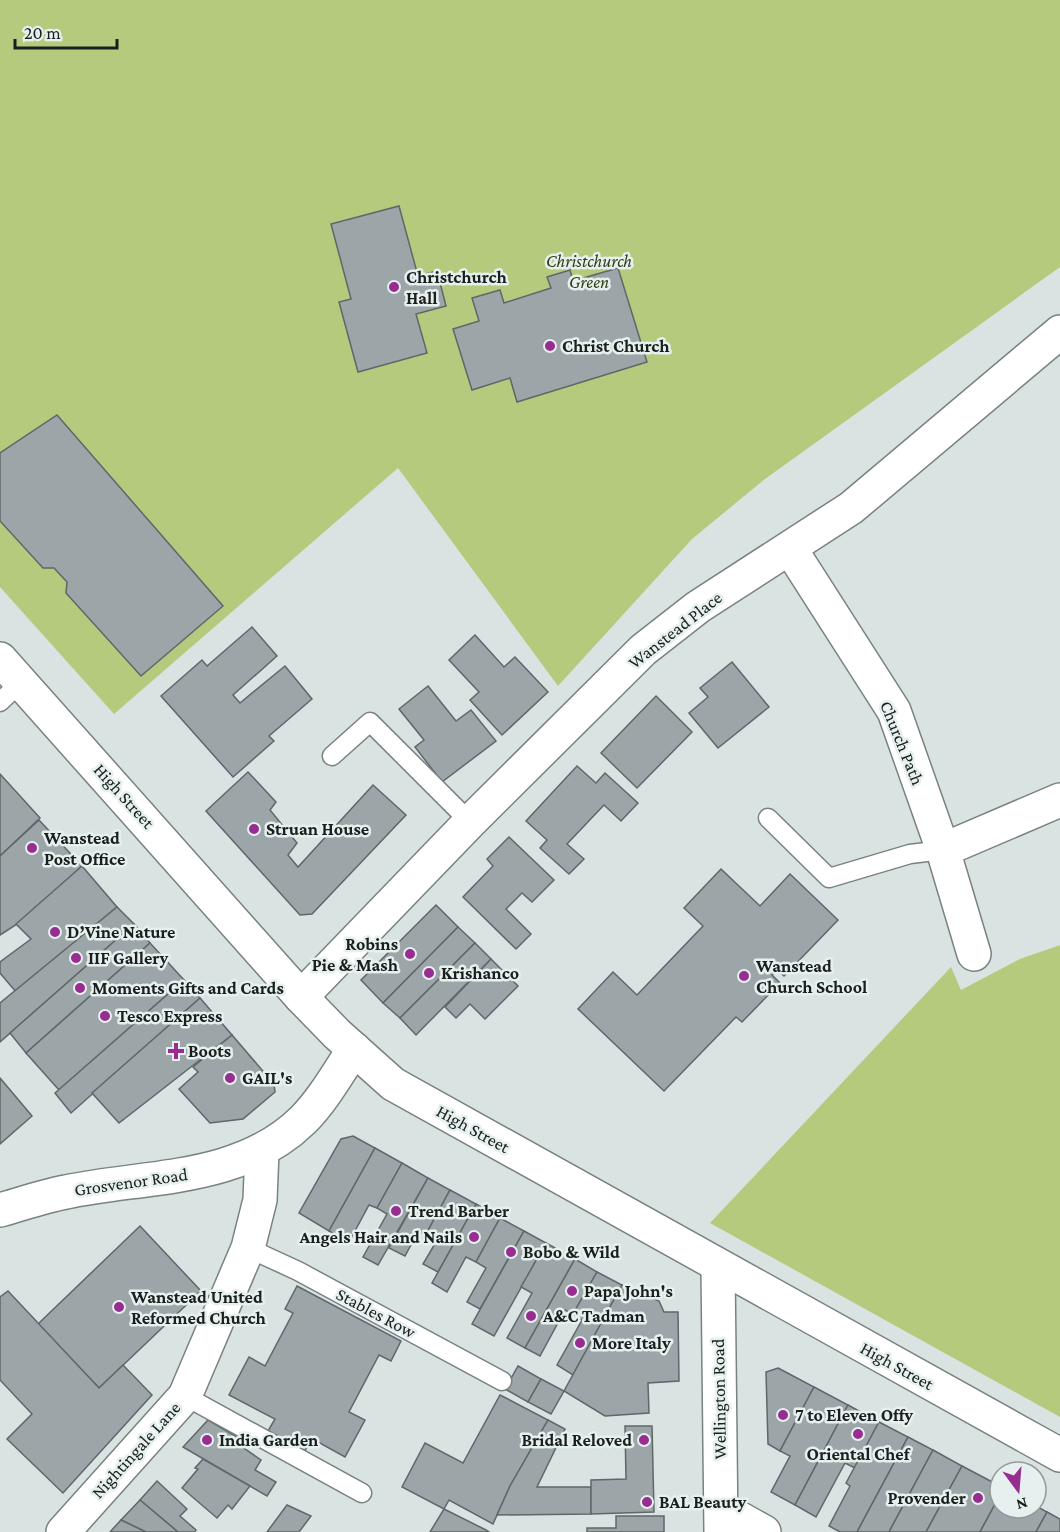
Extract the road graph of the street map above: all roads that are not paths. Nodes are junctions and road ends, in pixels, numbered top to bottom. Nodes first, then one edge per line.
1 (1059, 335) edge
2 (791, 550) junction
3 (7, 681) edge
4 (332, 756) dead end
5 (1060, 800) edge
6 (768, 818) dead end
7 (470, 822) junction
8 (943, 850) junction
9 (974, 954) dead end
10 (302, 997) junction
11 (354, 1049) junction
12 (262, 1151) junction
13 (0, 1210) edge
14 (248, 1248) junction
15 (718, 1267) junction
16 (502, 1381) dead end
17 (185, 1396) junction
18 (1060, 1455) edge
19 (362, 1493) dead end
20 (721, 1520) edge
21 (63, 1532) edge
22 (764, 1532) edge

1 - 2 street, Wanstead Place
2 - 7 street, Wanstead Place
2 - 8 street, Church Path
3 - 10 street, High Street
4 - 7 lane
5 - 8 street
6 - 8 lane
7 - 10 street, Wanstead Place
8 - 9 street, Church Path
10 - 11 street, High Street
11 - 12 street
11 - 15 street, High Street
12 - 13 street, Grosvenor Road
12 - 14 street, Nightingale Lane
14 - 16 lane, Stables Row
14 - 17 street, Nightingale Lane
15 - 18 street, High Street
15 - 20 street, Wellington Road
17 - 19 lane
17 - 21 street, Nightingale Lane
20 - 22 street

